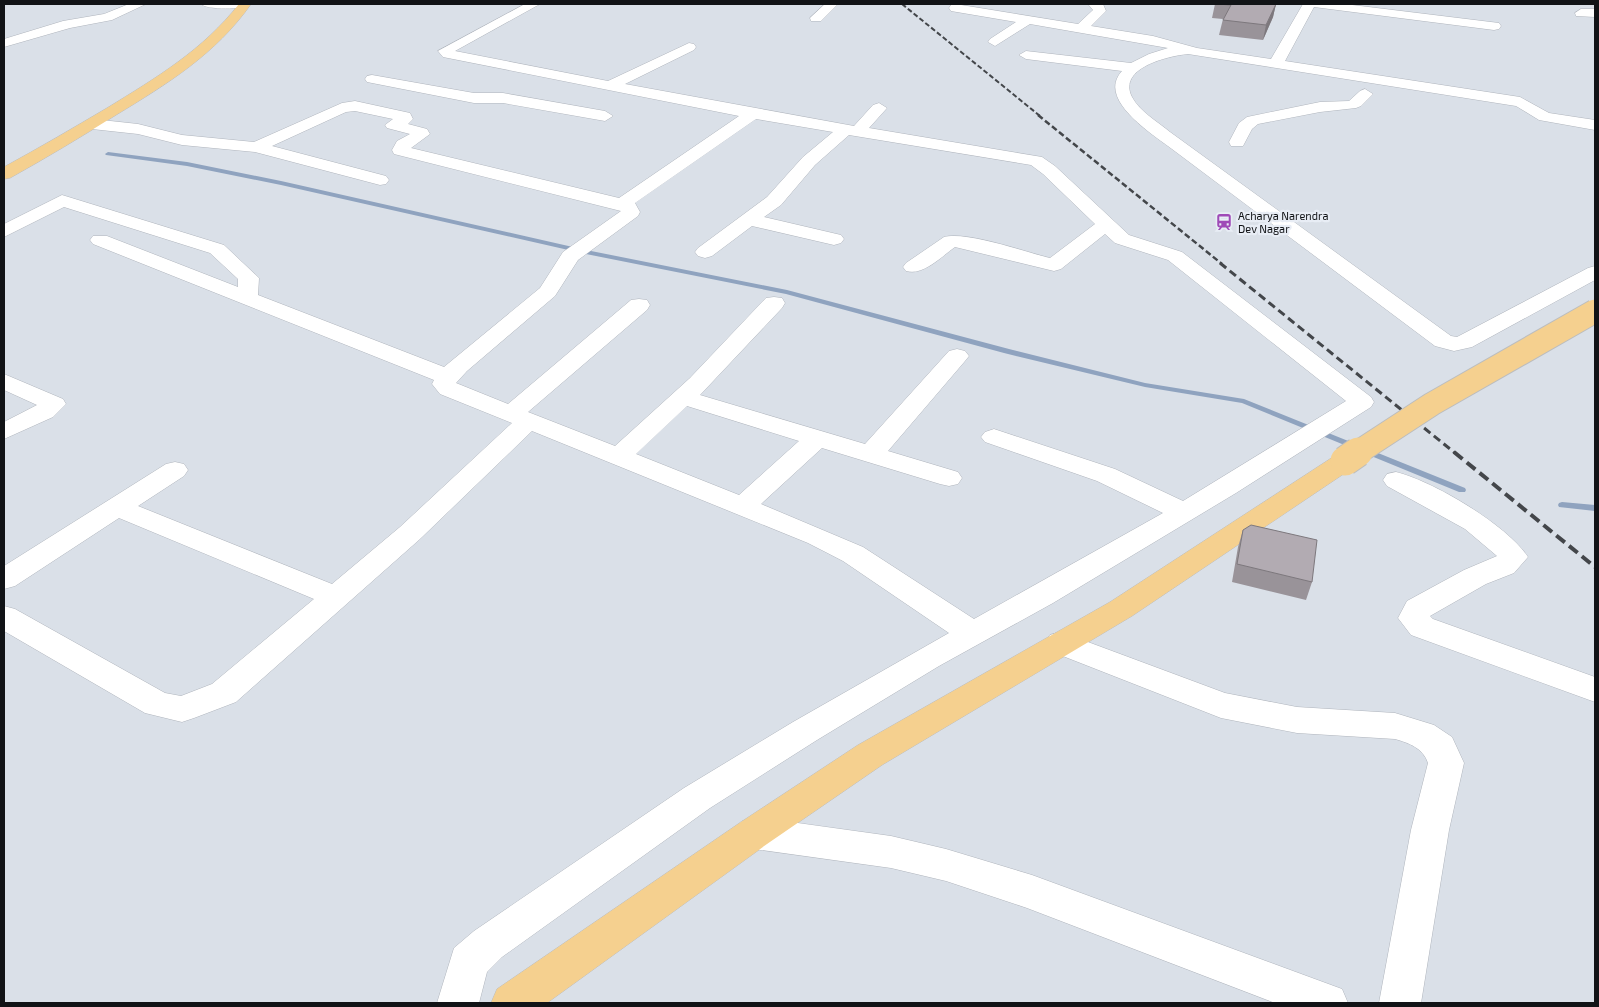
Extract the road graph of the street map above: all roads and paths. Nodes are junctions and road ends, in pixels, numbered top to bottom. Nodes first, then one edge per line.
1 (140, 4) edge
2 (207, 4) edge
3 (244, 4) edge
4 (534, 4) edge
5 (832, 4) edge
6 (1094, 4) edge
7 (1309, 4) edge
8 (1316, 4) edge
9 (1440, 5) edge
10 (955, 8) dead end
11 (1581, 12) dead end
12 (1595, 13) edge
13 (816, 18) dead end
14 (1435, 19) junction
15 (1026, 21) junction
16 (1494, 26) dead end
17 (1080, 29) junction
18 (995, 42) dead end
19 (4, 43) edge
20 (689, 46) dead end
21 (1187, 50) junction
22 (1026, 55) dead end
23 (1276, 64) junction
24 (1134, 68) junction
25 (1233, 71) dead end
26 (372, 79) dead end
27 (610, 86) junction
28 (1324, 87) dead end
29 (1342, 90) dead end
30 (1454, 92) junction
31 (648, 93) junction
32 (1365, 94) junction
33 (1383, 98) dead end
34 (879, 108) dead end
35 (1449, 108) dead end
36 (753, 114) junction
37 (605, 116) junction
38 (92, 124) junction
39 (1595, 125) edge
40 (582, 129) dead end
41 (851, 131) junction
42 (1237, 142) dead end
43 (256, 147) junction
44 (4, 174) edge
45 (380, 180) dead end
46 (622, 204) junction
47 (750, 220) junction
48 (1106, 224) junction
49 (4, 231) edge
50 (834, 239) dead end
51 (100, 240) dead end
52 (704, 252) dead end
53 (913, 267) dead end
54 (1595, 272) edge
55 (247, 297) junction
56 (774, 303) dead end
57 (639, 304) dead end
58 (1595, 311) edge
59 (957, 356) dead end
60 (447, 377) junction
61 (4, 381) edge
62 (682, 397) junction
63 (520, 418) junction
64 (4, 431) edge
65 (994, 436) dead end
66 (817, 438) junction
67 (871, 454) junction
68 (618, 457) junction
69 (175, 470) dead end
70 (949, 478) dead end
71 (1396, 480) dead end
72 (742, 507) junction
73 (117, 508) junction
74 (1184, 512) junction
75 (4, 580) edge
76 (337, 597) junction
77 (4, 617) edge
78 (973, 634) junction
79 (1061, 643) junction
80 (1595, 690) edge
81 (754, 833) junction
82 (1322, 1002) edge
83 (458, 1003) edge
84 (512, 1003) edge
85 (1400, 1003) edge

1 - 19 street
2 - 3 street
3 - 38 main road
4 - 27 street
5 - 13 street
6 - 17 street
7 - 23 street
8 - 14 street
9 - 14 street
10 - 15 street
11 - 12 street
14 - 16 street
15 - 17 street
15 - 18 street
17 - 21 street
20 - 27 street
21 - 23 street
21 - 24 street
22 - 24 street
23 - 30 street
24 - 54 street
25 - 28 street
26 - 37 street
27 - 31 street
29 - 32 street
30 - 35 street
30 - 39 street
31 - 36 street
31 - 37 street
32 - 33 street
32 - 42 street
34 - 41 street
36 - 41 street
36 - 46 street
37 - 40 street
38 - 43 street
38 - 44 main road
41 - 47 street
41 - 48 street
43 - 45 street
43 - 46 street
46 - 60 street
47 - 50 street
47 - 52 street
48 - 53 street
48 - 74 street
49 - 55 street
51 - 55 street
55 - 60 street
56 - 62 street
57 - 63 street
58 - 79 main road, bridge
59 - 67 street
60 - 63 street
61 - 64 street
62 - 66 street
62 - 68 street
63 - 68 street
63 - 76 street
65 - 74 street
66 - 67 street
66 - 72 street
67 - 70 street
68 - 72 street
69 - 73 street
71 - 80 street
72 - 78 street
73 - 75 street
73 - 76 street
74 - 78 street
76 - 77 street
78 - 83 street
79 - 81 main road
79 - 85 street
81 - 82 street
81 - 84 main road

